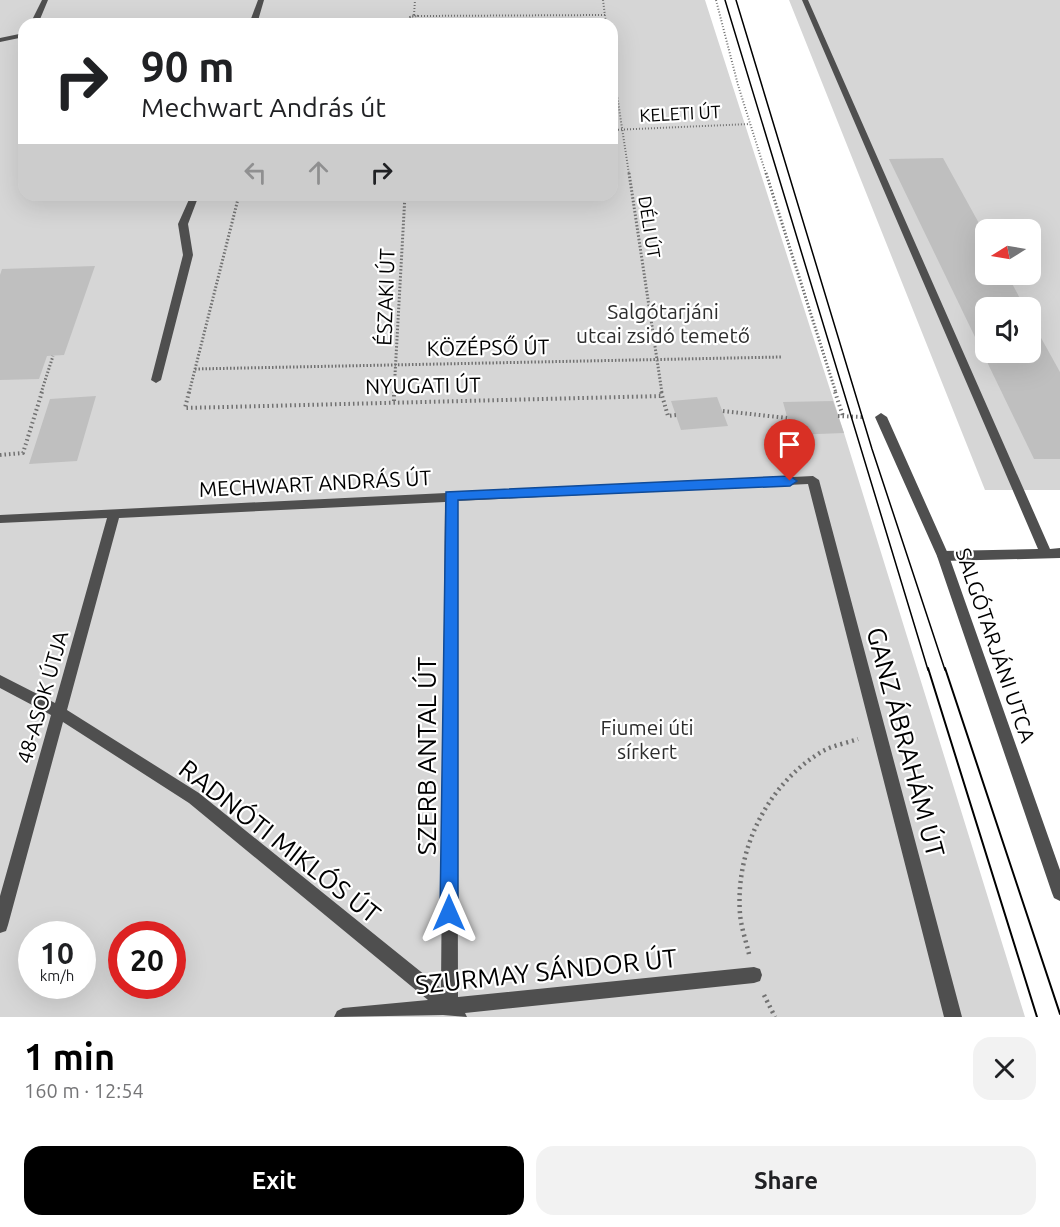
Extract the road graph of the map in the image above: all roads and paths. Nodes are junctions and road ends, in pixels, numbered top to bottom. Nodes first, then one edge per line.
1 (45, 0) edge
2 (261, 0) edge
3 (415, 0) edge
4 (603, 0) edge
5 (716, 0) edge
6 (806, 0) edge
7 (605, 15) junction
8 (415, 16) joint
9 (37, 18) edge
10 (255, 18) edge
11 (605, 18) edge
12 (18, 36) edge
13 (0, 40) edge
14 (618, 102) edge
15 (750, 124) junction
16 (618, 129) edge
17 (622, 129) junction
18 (193, 201) edge
19 (237, 201) edge
20 (405, 201) edge
21 (53, 356) dead end
22 (781, 357) dead end
23 (657, 359) junction
24 (398, 364) junction
25 (195, 369) junction
26 (156, 380) dead end
27 (662, 396) junction
28 (394, 401) junction
29 (723, 411) dead end
30 (676, 415) dead end
31 (843, 416) dead end
32 (881, 417) dead end
33 (788, 418) dead end
34 (0, 455) edge
35 (813, 480) joint
36 (451, 495) junction
37 (114, 514) junction
38 (0, 519) edge
39 (1047, 553) junction
40 (1060, 553) edge
41 (943, 555) junction
42 (0, 681) edge
43 (59, 712) junction
44 (879, 732) junction
45 (1060, 892) edge
46 (0, 925) edge
47 (754, 975) junction
48 (452, 1013) edge
49 (343, 1017) edge
50 (775, 1017) edge
51 (953, 1017) edge

1 - 9 street
2 - 10 street
3 - 8 path
4 - 7 path
5 - 15 path
6 - 39 street
7 - 8 path
7 - 11 path
12 - 13 street
14 - 17 path, DÉLI ÚT
15 - 17 path, KELETI ÚT
15 - 31 path
16 - 17 path, KELETI ÚT
17 - 23 path, DÉLI ÚT
18 - 26 street
19 - 25 path
20 - 24 path, ÉSZAKI ÚT
21 - 34 path
22 - 23 path, KÖZÉPSŐ ÚT
23 - 24 path, KÖZÉPSŐ ÚT
23 - 27 path, DÉLI ÚT
24 - 25 path, KÖZÉPSŐ ÚT
24 - 28 path, ÉSZAKI ÚT
25 - 28 path, NYUGATI ÚT
27 - 28 path, NYUGATI ÚT
27 - 30 path
29 - 33 path
32 - 41 street, SALGÓTARJÁNI UTCA
35 - 36 street, MECHWART ANDRÁS ÚT
35 - 44 street, GANZ ÁBRAHÁM ÚT
36 - 37 street, MECHWART ANDRÁS ÚT
36 - 48 street, SZERB ANTAL ÚT
37 - 38 street, MECHWART ANDRÁS ÚT
37 - 43 street, 48-ASOK ÚTJA
39 - 40 street
39 - 41 street
41 - 45 street, SALGÓTARJÁNI UTCA
42 - 43 street, RADNÓTI MIKLÓS ÚT
43 - 46 street, 48-ASOK ÚTJA
43 - 48 street, RADNÓTI MIKLÓS ÚT
44 - 47 path
44 - 51 street, GANZ ÁBRAHÁM ÚT
47 - 48 street, SZURMAY SÁNDOR ÚT
47 - 50 path
48 - 49 street, SZURMAY SÁNDOR ÚT

